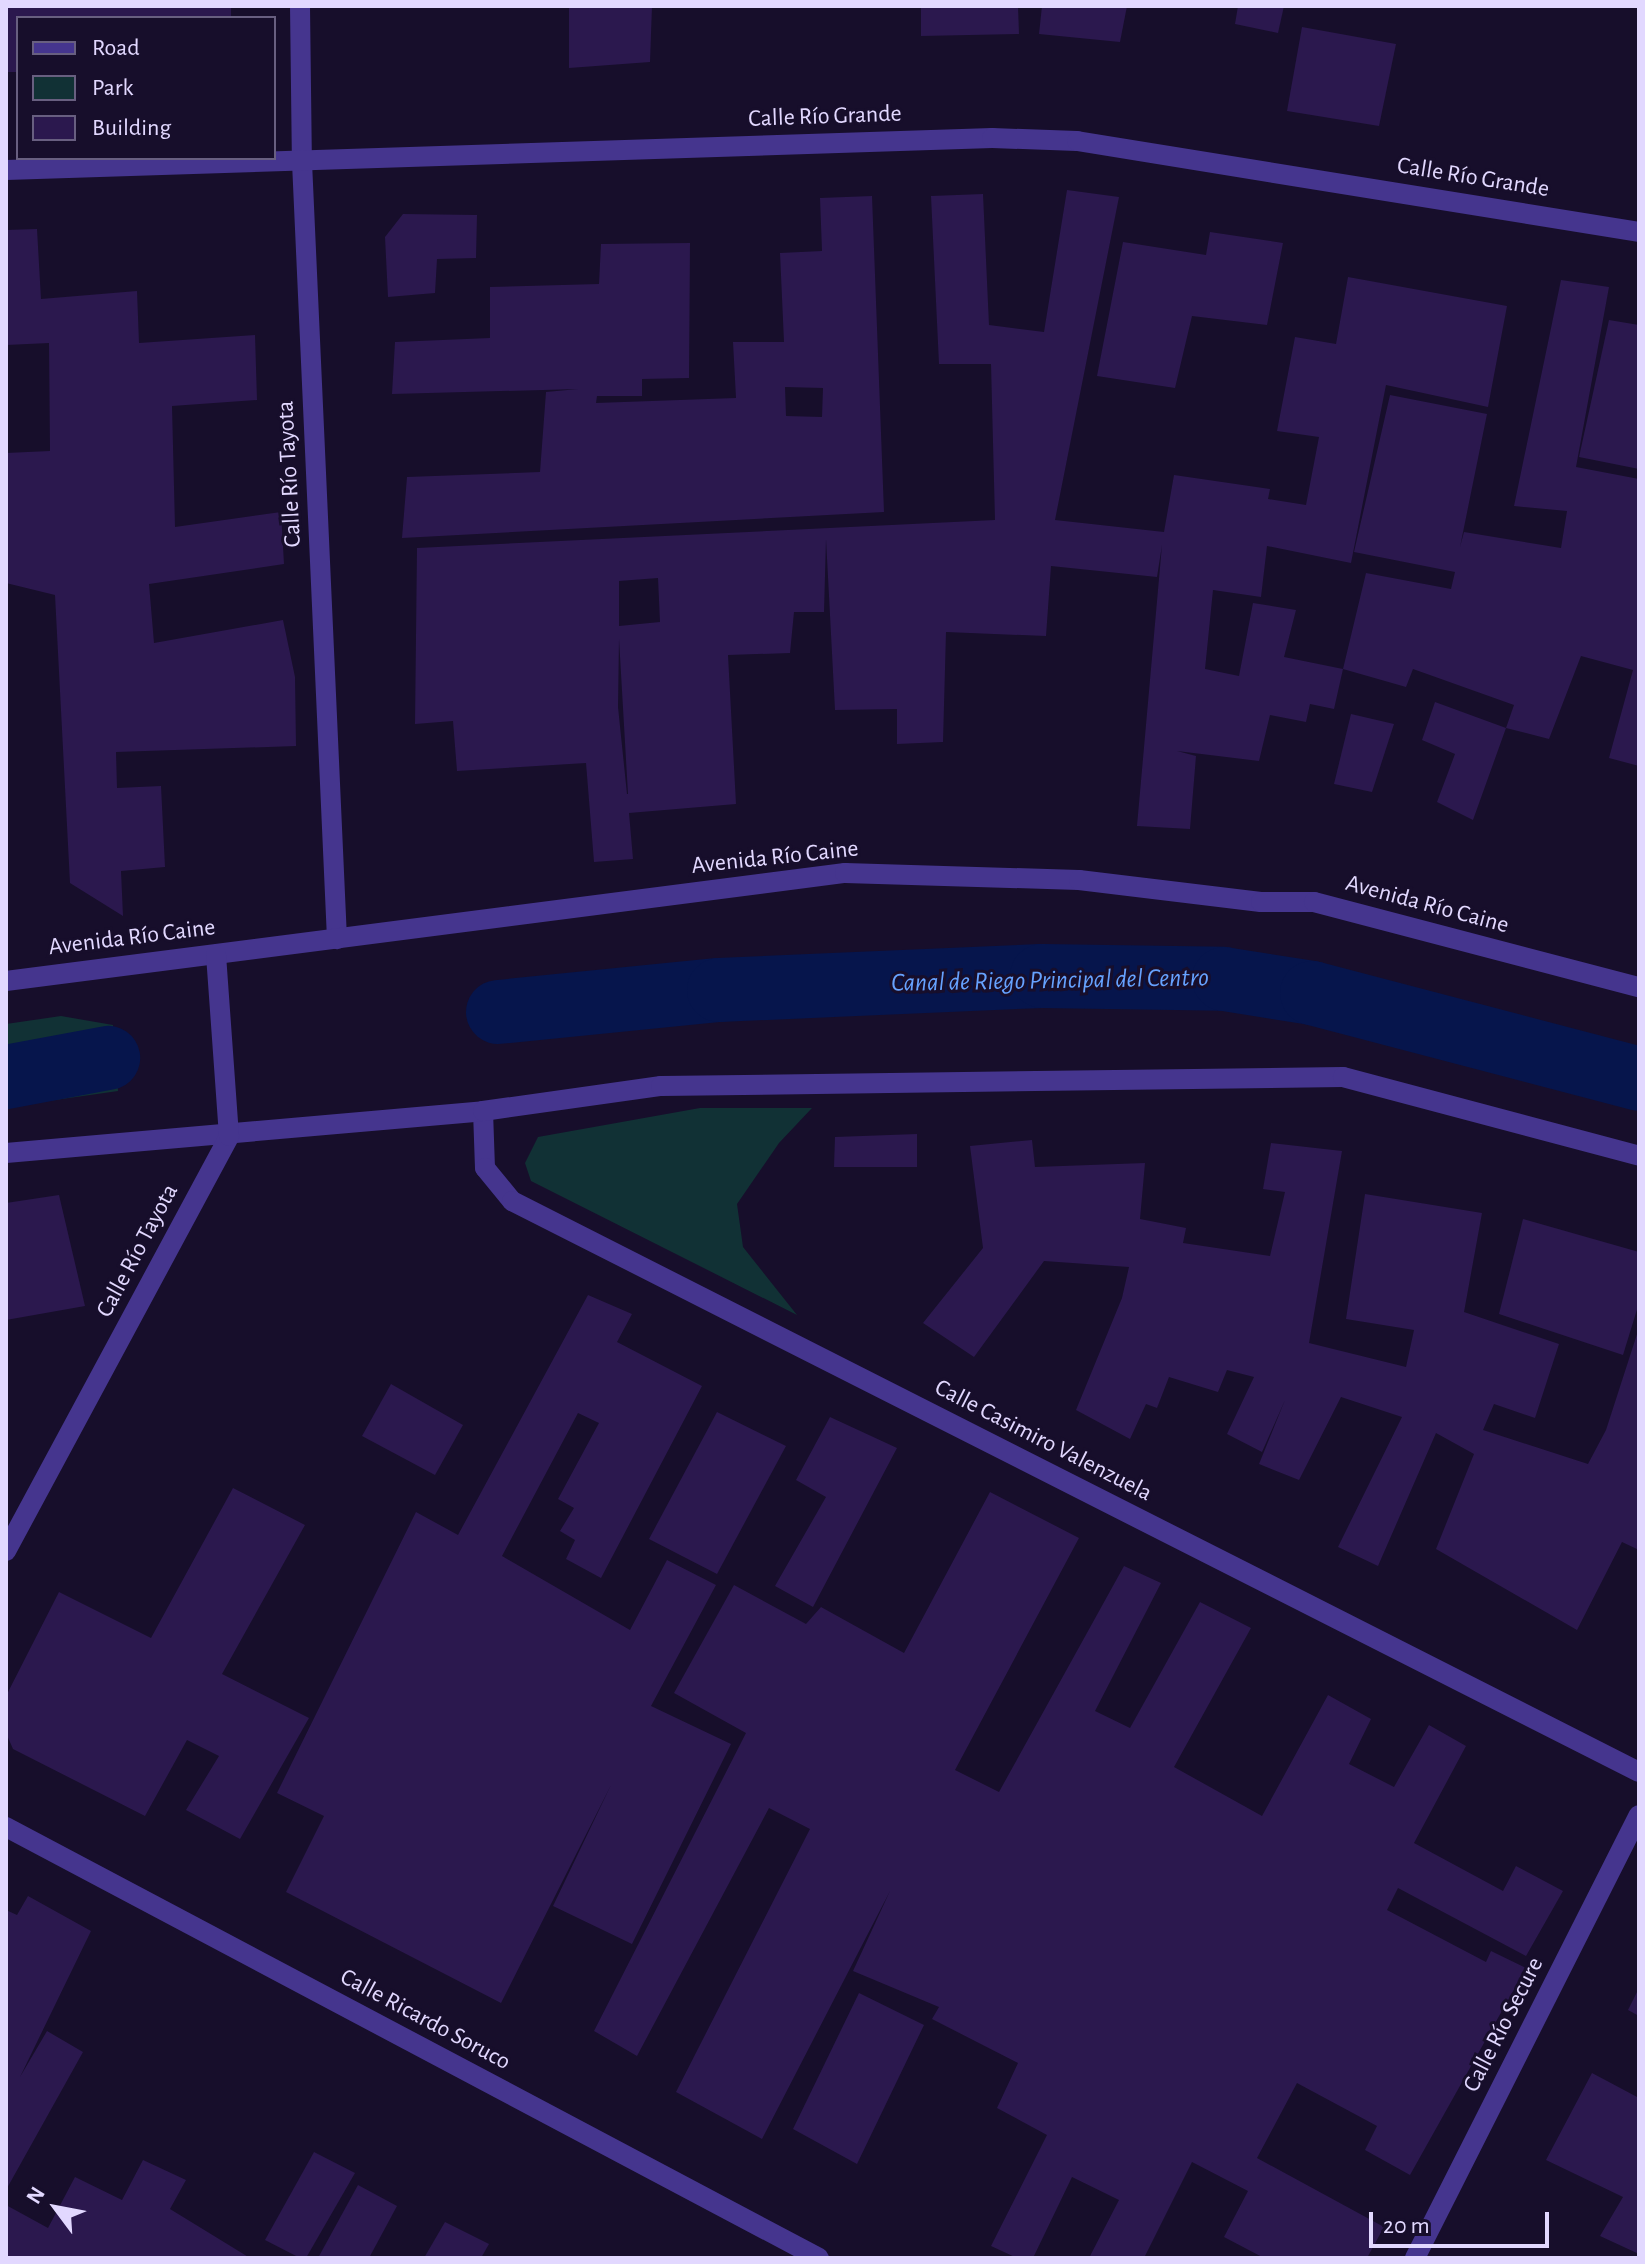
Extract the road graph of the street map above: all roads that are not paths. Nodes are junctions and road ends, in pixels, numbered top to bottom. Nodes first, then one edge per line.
1 (300, 6) edge
2 (302, 162) junction
3 (6, 170) edge
4 (1639, 232) edge
5 (337, 939) junction
6 (216, 954) junction
7 (6, 981) edge
8 (1639, 987) edge
9 (483, 1111) junction
10 (229, 1136) junction
11 (6, 1153) edge
12 (1639, 1156) edge
13 (6, 1551) edge
14 (1639, 1772) edge
15 (1639, 1815) edge
16 (6, 1827) edge
17 (819, 2258) edge
18 (1415, 2258) edge

1 - 2 street, Calle Río Tayota
2 - 3 street, Calle Río Grande
2 - 4 street, Calle Río Grande
2 - 5 street, Calle Río Tayota
5 - 6 street, Avenida Río Caine
5 - 8 street, Avenida Río Caine
6 - 7 street, Avenida Río Caine
6 - 10 street
9 - 10 street
9 - 12 street
9 - 14 street, Calle Casimiro Valenzuela
10 - 11 street
10 - 13 street, Calle Río Tayota
15 - 18 street, Calle Río Secure
16 - 17 street, Calle Ricardo Soruco

